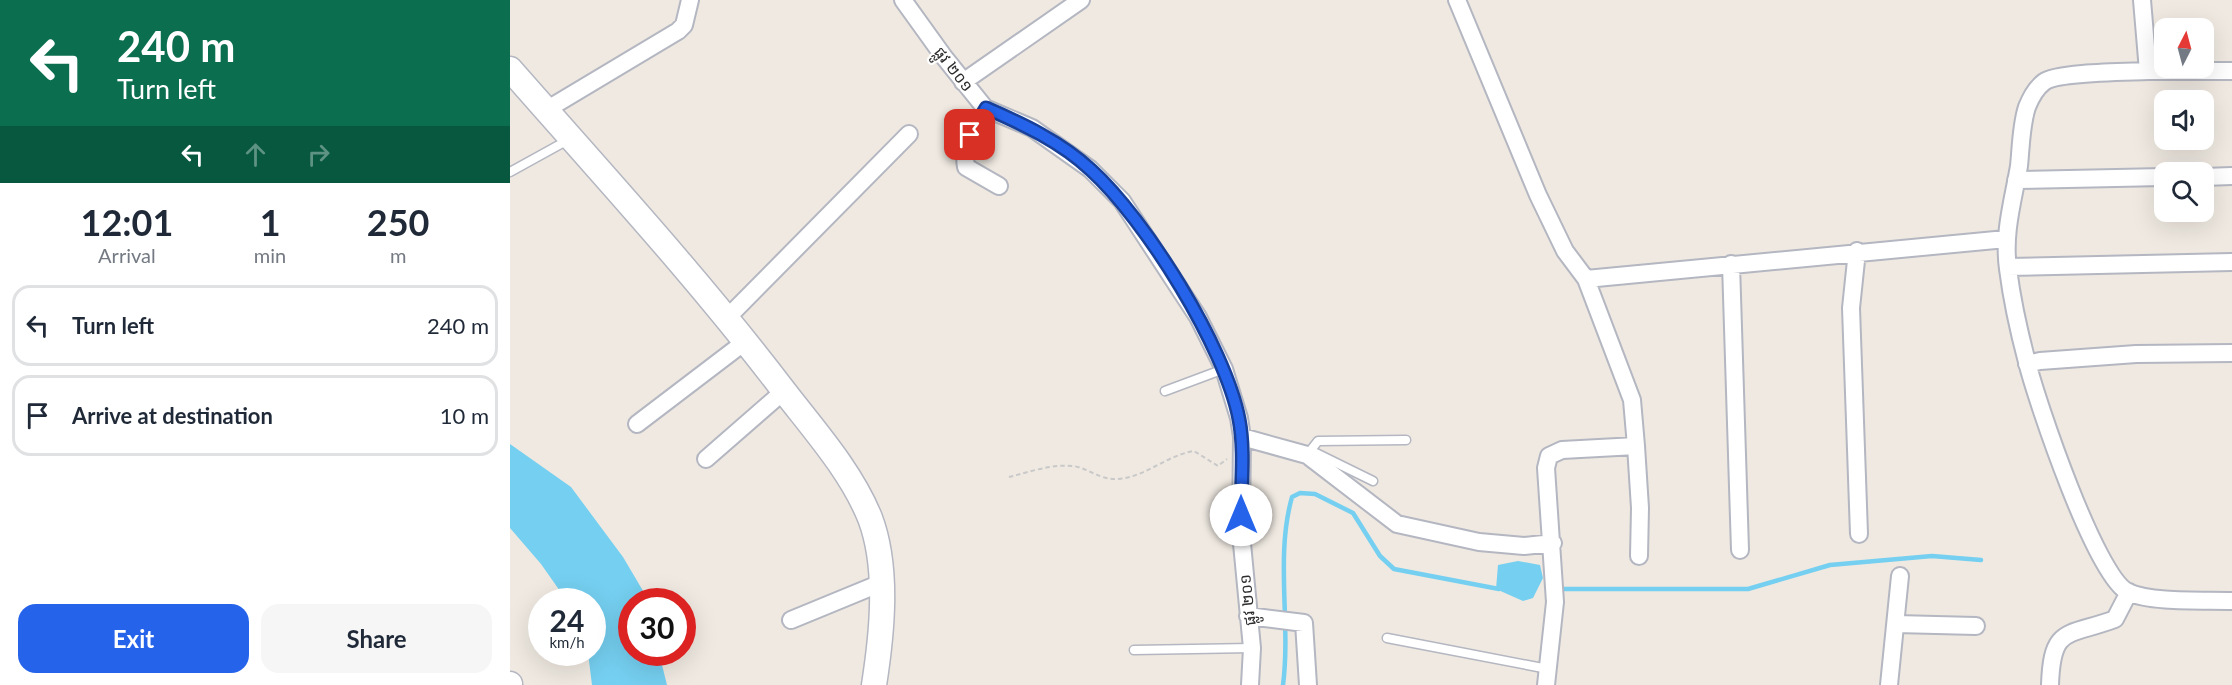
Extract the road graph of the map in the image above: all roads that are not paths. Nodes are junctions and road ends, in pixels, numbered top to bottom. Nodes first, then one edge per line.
1 (690, 0) edge
2 (903, 0) edge
3 (1081, 0) edge
4 (1457, 0) edge
5 (2142, 0) edge
6 (510, 69) edge
7 (2148, 71) junction
8 (2232, 71) edge
9 (963, 82) junction
10 (986, 108) junction
11 (546, 110) junction
12 (909, 134) dead end
13 (571, 138) junction
14 (510, 172) edge
15 (2232, 176) edge
16 (2154, 177) edge
17 (2214, 177) edge
18 (2016, 180) junction
19 (999, 186) dead end
20 (2006, 239) junction
21 (1857, 251) junction
22 (2232, 262) edge
23 (1731, 264) junction
24 (2008, 267) junction
25 (1586, 279) junction
26 (728, 317) junction
27 (746, 341) junction
28 (2232, 353) edge
29 (2027, 364) junction
30 (1224, 369) junction
31 (784, 391) junction
32 (1165, 391) dead end
33 (637, 424) dead end
34 (1406, 440) dead end
35 (1242, 443) junction
36 (1636, 446) junction
37 (1309, 452) junction
38 (706, 459) dead end
39 (1373, 480) dead end
40 (1859, 534) dead end
41 (1552, 543) junction
42 (1740, 550) dead end
43 (1639, 556) dead end
44 (1900, 576) dead end
45 (881, 583) junction
46 (2128, 592) junction
47 (2232, 601) edge
48 (1248, 616) junction
49 (791, 620) dead end
50 (1896, 624) junction
51 (1976, 626) dead end
52 (1387, 638) dead end
53 (1252, 648) junction
54 (1134, 650) dead end
55 (1547, 677) edge
56 (874, 685) edge
57 (1250, 685) edge
58 (1308, 685) edge
59 (1889, 685) edge
60 (2050, 685) edge

1 - 11 street
2 - 9 street, ផ្លូវ ២០១
3 - 9 street
4 - 25 street
5 - 7 street
6 - 11 street
7 - 8 street
7 - 18 street
9 - 10 street, ផ្លូវ ២០១
10 - 19 street
10 - 30 street, ផ្លូវ ២០១
11 - 13 street
12 - 26 street
13 - 14 lane
13 - 26 street
15 - 17 street
16 - 18 street
18 - 20 street
20 - 21 street
20 - 24 street
21 - 23 street
21 - 40 street
22 - 24 street
23 - 25 street
23 - 42 street
24 - 29 street
25 - 36 street
26 - 27 street
27 - 31 street
27 - 33 street
28 - 29 street
29 - 46 street
30 - 32 lane
30 - 35 street, ផ្លូវ ២០១
31 - 38 street
31 - 45 street
34 - 37 lane
35 - 37 street
35 - 48 street, ផ្លូវ ២០១
36 - 41 street
36 - 43 street
37 - 39 lane
37 - 41 street
41 - 55 street
44 - 50 street
45 - 49 street
45 - 56 street
46 - 47 street
46 - 60 street
48 - 53 street, ផ្លូវ ២០១
48 - 58 street
50 - 51 street
50 - 59 street
52 - 55 lane
53 - 54 lane
53 - 57 street, ផ្លូវ ២០១

